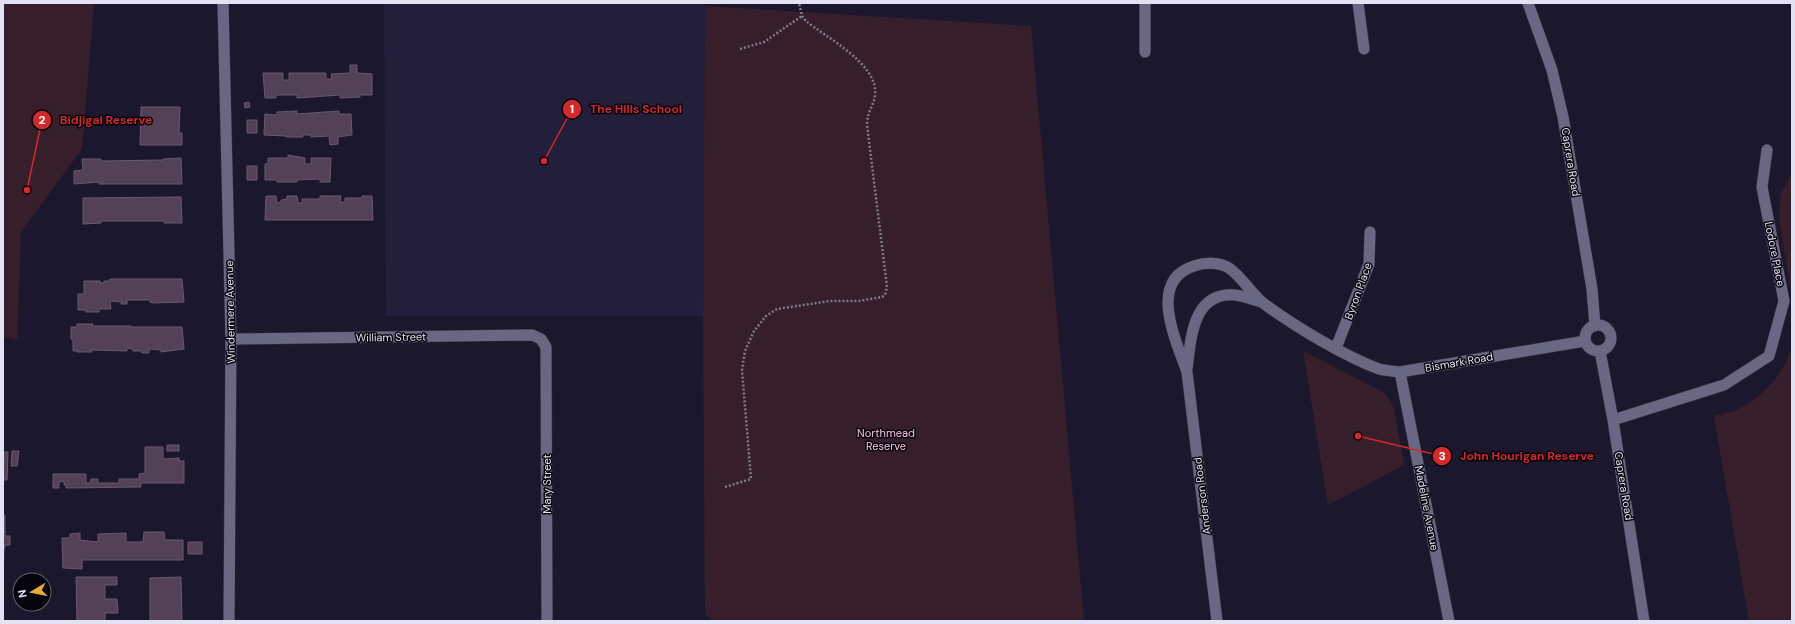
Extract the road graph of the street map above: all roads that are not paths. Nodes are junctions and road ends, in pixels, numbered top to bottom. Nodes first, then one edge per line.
1 (223, 3) edge
2 (1145, 3) edge
3 (1358, 3) edge
4 (1528, 3) edge
5 (1364, 49) dead end
6 (1145, 52) dead end
7 (1767, 150) dead end
8 (1370, 232) dead end
9 (1262, 302) junction
10 (1595, 326) junction
11 (231, 339) junction
12 (1585, 341) junction
13 (546, 347) joint
14 (1336, 348) junction
15 (1600, 351) junction
16 (1187, 372) junction
17 (1400, 372) junction
18 (1613, 420) junction
19 (229, 621) edge
20 (547, 621) edge
21 (1217, 621) edge
22 (1449, 621) edge
23 (1644, 621) edge

1 - 11 street, Windermere Avenue
2 - 6 street
3 - 5 street
4 - 10 street, Caprera Road
7 - 18 street, Lodore Place
8 - 14 street, Byron Place
9 - 14 street, Anderson Road
9 - 16 street, Anderson Road
9 - 16 street, Anderson Road
10 - 12 street
10 - 15 street
11 - 13 street, William Street
11 - 19 street, Windermere Avenue
12 - 15 street
12 - 17 street, Bismark Road
13 - 20 street, Mary Street
14 - 17 street, Bismark Road
15 - 18 street, Caprera Road
16 - 21 street, Anderson Road
17 - 22 street, Madeline Avenue
18 - 23 street, Caprera Road

